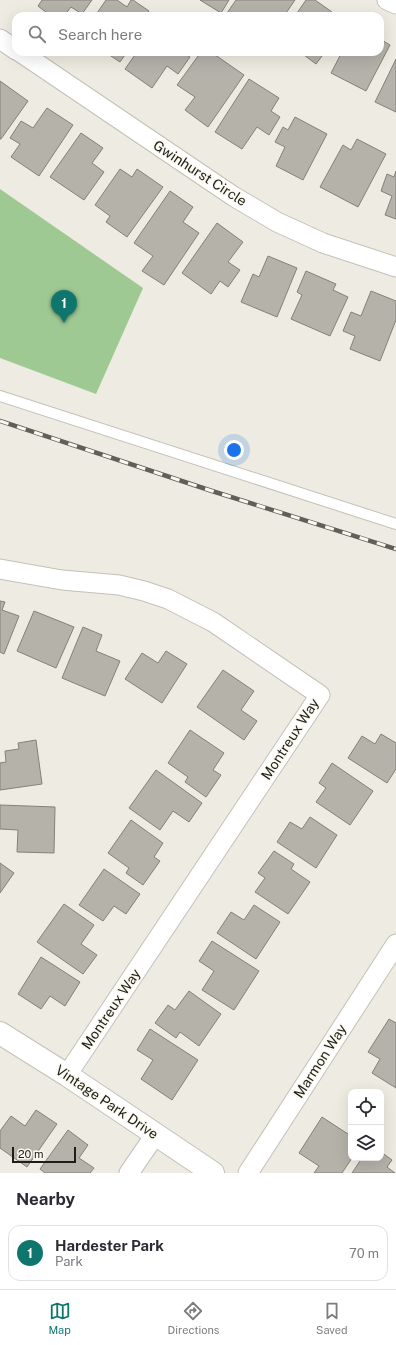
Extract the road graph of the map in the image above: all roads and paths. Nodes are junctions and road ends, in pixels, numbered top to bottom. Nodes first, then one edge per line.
1 (387, 0) edge
2 (396, 4) edge
3 (0, 39) edge
4 (12, 47) edge
5 (26, 56) edge
6 (396, 267) edge
7 (0, 396) edge
8 (396, 524) edge
9 (0, 569) edge
10 (396, 944) edge
11 (390, 964) edge
12 (0, 1033) edge
13 (67, 1075) junction
14 (155, 1135) junction
15 (129, 1173) edge
16 (213, 1173) edge
17 (248, 1173) edge

1 - 2 street
3 - 4 street
5 - 6 street, Gwinhurst Circle
7 - 8 lane
9 - 13 street, Montreux Way
10 - 11 street, Marmon Way
11 - 17 street, Marmon Way
12 - 13 street, Vintage Park Drive
13 - 14 street, Vintage Park Drive
14 - 15 street
14 - 16 street, Vintage Park Drive

